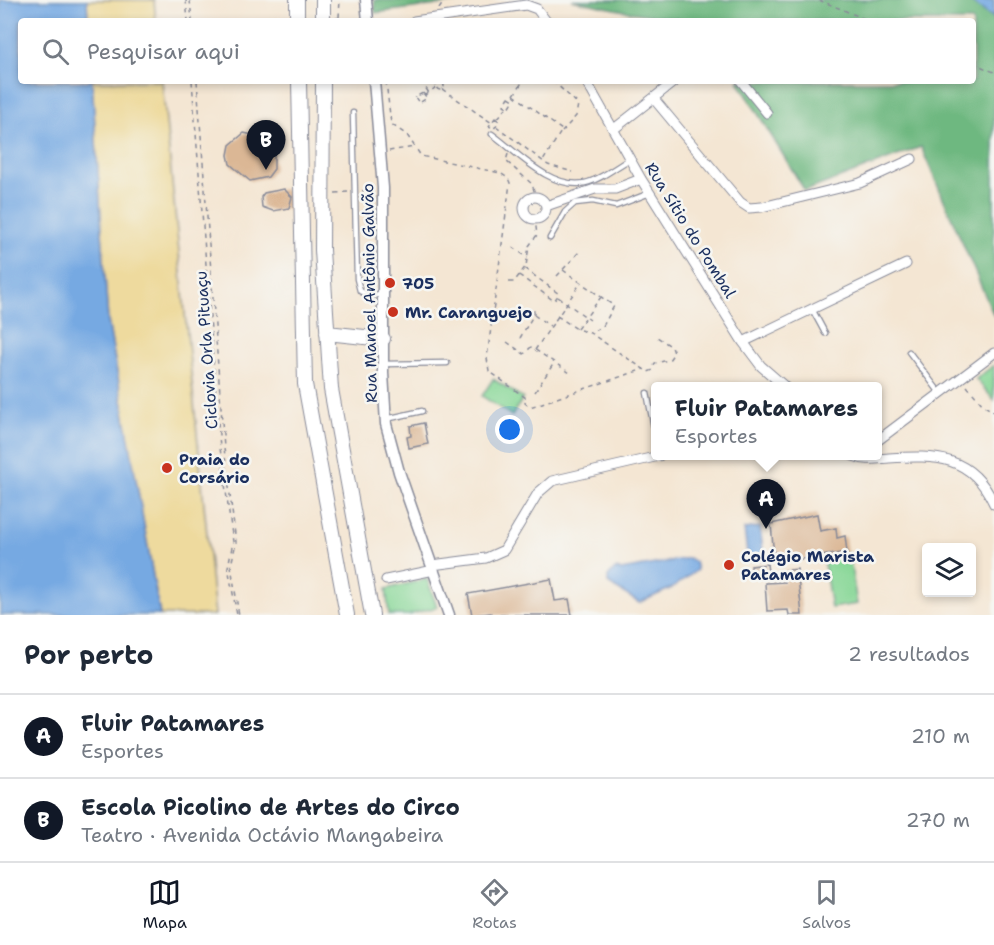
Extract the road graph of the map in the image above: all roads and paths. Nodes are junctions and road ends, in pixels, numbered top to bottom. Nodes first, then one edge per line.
1 (188, 0) edge
2 (297, 0) edge
3 (323, 0) edge
4 (339, 0) edge
5 (366, 0) edge
6 (537, 0) edge
7 (819, 0) edge
8 (526, 5) junction
9 (188, 18) edge
10 (191, 18) edge
11 (297, 18) edge
12 (323, 18) edge
13 (339, 18) edge
14 (368, 18) edge
15 (435, 18) edge
16 (544, 18) edge
17 (863, 18) edge
18 (976, 64) edge
19 (994, 72) edge
20 (192, 84) edge
21 (196, 84) edge
22 (299, 84) edge
23 (323, 84) edge
24 (374, 84) edge
25 (386, 84) edge
26 (423, 84) edge
27 (437, 84) edge
28 (441, 84) edge
29 (556, 84) edge
30 (587, 84) edge
31 (672, 84) edge
32 (743, 84) edge
33 (520, 85) edge
34 (436, 88) junction
35 (442, 88) junction
36 (429, 92) junction
37 (425, 95) dead end
38 (514, 95) junction
39 (431, 96) dead end
40 (654, 99) junction
41 (353, 113) dead end
42 (767, 114) dead end
43 (497, 119) junction
44 (492, 123) junction
45 (489, 126) dead end
46 (614, 129) junction
47 (494, 130) junction
48 (561, 132) junction
49 (517, 141) junction
50 (415, 147) junction
51 (512, 148) junction
52 (381, 152) junction
53 (630, 159) junction
54 (912, 159) dead end
55 (543, 161) junction
56 (573, 172) dead end
57 (640, 179) junction
58 (650, 193) junction
59 (536, 197) junction
60 (546, 206) junction
61 (535, 219) junction
62 (550, 238) dead end
63 (513, 247) dead end
64 (580, 251) dead end
65 (529, 258) junction
66 (906, 264) dead end
67 (524, 268) junction
68 (564, 270) junction
69 (519, 275) junction
70 (557, 276) dead end
71 (509, 282) dead end
72 (582, 282) junction
73 (383, 295) junction
74 (601, 296) junction
75 (557, 297) junction
76 (567, 304) junction
77 (534, 308) dead end
78 (812, 309) junction
79 (534, 314) junction
80 (558, 316) junction
81 (586, 317) junction
82 (590, 320) dead end
83 (551, 326) junction
84 (577, 329) junction
85 (327, 333) junction
86 (590, 333) junction
87 (825, 333) dead end
88 (352, 337) junction
89 (657, 337) dead end
90 (520, 338) dead end
91 (383, 339) junction
92 (507, 342) dead end
93 (743, 342) junction
94 (535, 350) junction
95 (909, 352) dead end
96 (994, 353) edge
97 (330, 359) junction
98 (447, 363) dead end
99 (554, 363) junction
100 (382, 365) junction
101 (644, 369) junction
102 (570, 373) dead end
103 (961, 378) junction
104 (779, 382) edge
105 (535, 392) dead end
106 (647, 393) dead end
107 (941, 394) junction
108 (422, 411) dead end
109 (651, 412) edge
110 (994, 412) edge
111 (386, 419) junction
112 (882, 437) edge
113 (651, 458) edge
114 (882, 459) edge
115 (994, 504) edge
116 (433, 567) junction
117 (386, 580) dead end
118 (238, 615) edge
119 (347, 615) edge
120 (372, 615) edge
121 (449, 615) edge

1 - 9 path
1 - 10 path
2 - 11 main road
3 - 12 main road
4 - 13 path
5 - 14 street
6 - 8 lane
7 - 17 path
8 - 15 street
8 - 16 street
18 - 19 path
20 - 118 path
21 - 118 path, Ciclovia Orla Pituaçu
22 - 119 main road
23 - 85 main road
24 - 52 street, Rua Manoel Antônio Galvão
25 - 50 path
26 - 36 path
27 - 34 path
28 - 35 path
29 - 48 path
30 - 46 street, Rua Sítio do Pombal
31 - 40 street
32 - 42 street
33 - 38 path
34 - 35 path
34 - 36 path
35 - 44 path
36 - 37 path
36 - 39 path
38 - 43 path
38 - 48 path
40 - 46 street
40 - 54 street
41 - 73 lane
43 - 44 path
43 - 47 path
44 - 45 path
46 - 53 street, Rua Sítio do Pombal
47 - 49 path
47 - 51 lane
48 - 55 path
49 - 51 path
49 - 55 path
50 - 52 path
50 - 101 path
51 - 53 lane
51 - 59 path
52 - 73 street, Rua Manoel Antônio Galvão
53 - 57 street, Rua Sítio do Pombal
55 - 56 path
57 - 58 street, Rua Sítio do Pombal
57 - 60 street
58 - 62 lane
58 - 93 street, Rua Sítio do Pombal
59 - 60 street
59 - 61 street
60 - 61 street
61 - 65 path
63 - 65 path
64 - 68 path
65 - 67 path
66 - 78 street
67 - 69 path
67 - 75 path
68 - 70 path
68 - 72 path
69 - 71 path
69 - 75 path
72 - 74 path
72 - 76 path
73 - 91 street, Rua Manoel Antônio Galvão
74 - 81 path
74 - 86 path
75 - 76 path
76 - 80 path
76 - 81 path
77 - 79 path
78 - 87 lane
78 - 93 street
79 - 83 path
79 - 90 path
80 - 83 path
80 - 84 path
81 - 82 path
81 - 84 path
83 - 94 path
84 - 86 path
85 - 88 main road
85 - 97 main road
86 - 101 path
88 - 91 main road
88 - 97 main road
89 - 101 path
91 - 100 street, Rua Manoel Antônio Galvão
92 - 94 path
93 - 104 street, Rua Sítio do Pombal
94 - 99 path
95 - 107 lane
96 - 103 street
97 - 120 main road
98 - 100 lane
99 - 102 path
99 - 105 path
100 - 111 street, Rua Manoel Antônio Galvão
103 - 107 street
103 - 110 path
106 - 109 lane
107 - 112 street
108 - 111 lane
111 - 116 street, Rua Manoel Antônio Galvão
113 - 116 street
114 - 115 street
116 - 117 street
116 - 121 street, Rua Manoel Antônio Galvão

